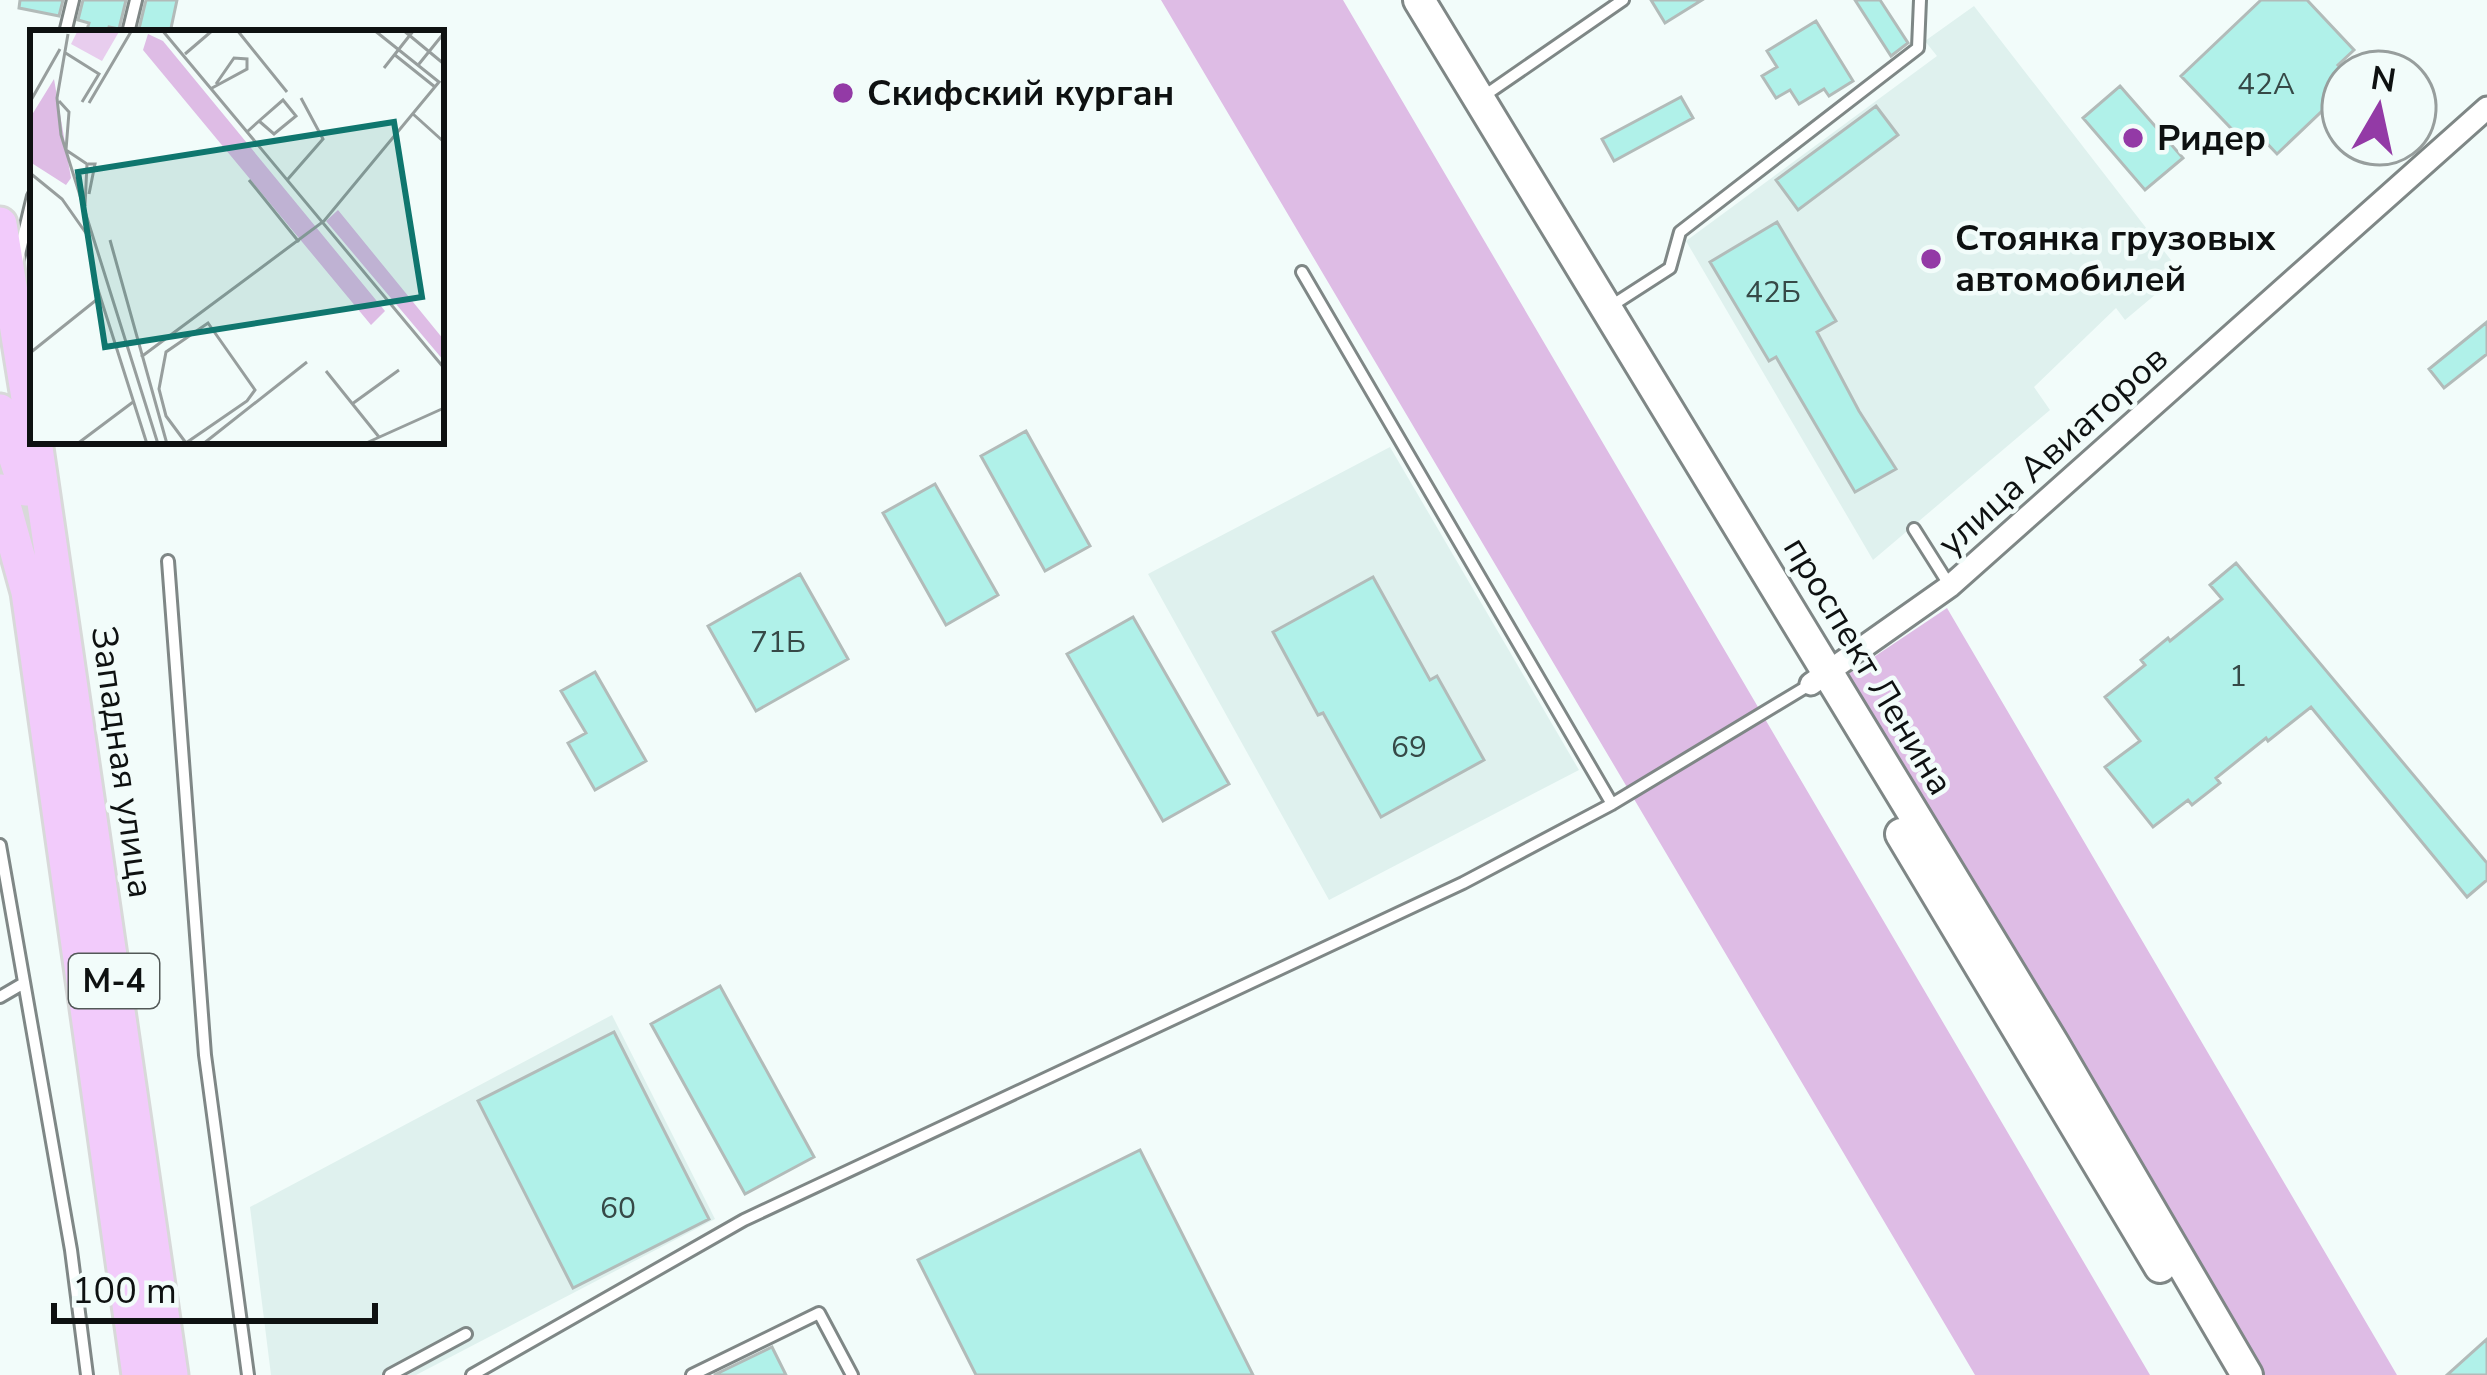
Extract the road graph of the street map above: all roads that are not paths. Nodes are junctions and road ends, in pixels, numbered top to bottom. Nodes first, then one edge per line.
1 (73, 0) edge
2 (136, 0) edge
3 (1400, 0) edge
4 (1419, 0) edge
5 (1624, 0) edge
6 (1920, 0) edge
7 (66, 30) edge
8 (129, 30) edge
9 (1478, 100) junction
10 (2487, 108) edge
11 (20, 226) edge
12 (1302, 272) dead end
13 (1605, 310) junction
14 (30, 408) edge
15 (0, 411) edge
16 (35, 444) edge
17 (0, 491) edge
18 (1915, 530) dead end
19 (168, 561) dead end
20 (1950, 586) junction
21 (43, 590) junction
22 (1819, 679) junction
23 (1612, 804) junction
24 (0, 845) edge
25 (24, 983) junction
26 (0, 997) edge
27 (466, 1334) dead end
28 (87, 1375) edge
29 (139, 1375) edge
30 (171, 1375) edge
31 (248, 1375) edge
32 (390, 1375) edge
33 (472, 1375) edge
34 (692, 1375) edge
35 (851, 1375) edge
36 (2225, 1375) edge
37 (2247, 1375) edge

1 - 7 lane
2 - 8 lane
3 - 22 main road, проспект Ленина
4 - 9 main road, проспект Ленина
5 - 9 lane
6 - 13 lane
9 - 13 main road, проспект Ленина
10 - 20 street, улица Авиаторов
11 - 14 main road
12 - 23 lane
13 - 22 main road, проспект Ленина
15 - 21 main road
16 - 21 main road, М-4
17 - 21 main road, М-4
18 - 20 lane
19 - 31 lane
20 - 22 street, улица Авиаторов
21 - 29 main road, Западная улица / М-4
21 - 30 main road, Западная улица / М-4
22 - 23 lane
22 - 36 main road, проспект Ленина
22 - 37 main road, проспект Ленина
23 - 33 lane
24 - 25 lane
25 - 26 lane
25 - 28 lane
27 - 32 lane
34 - 35 lane

